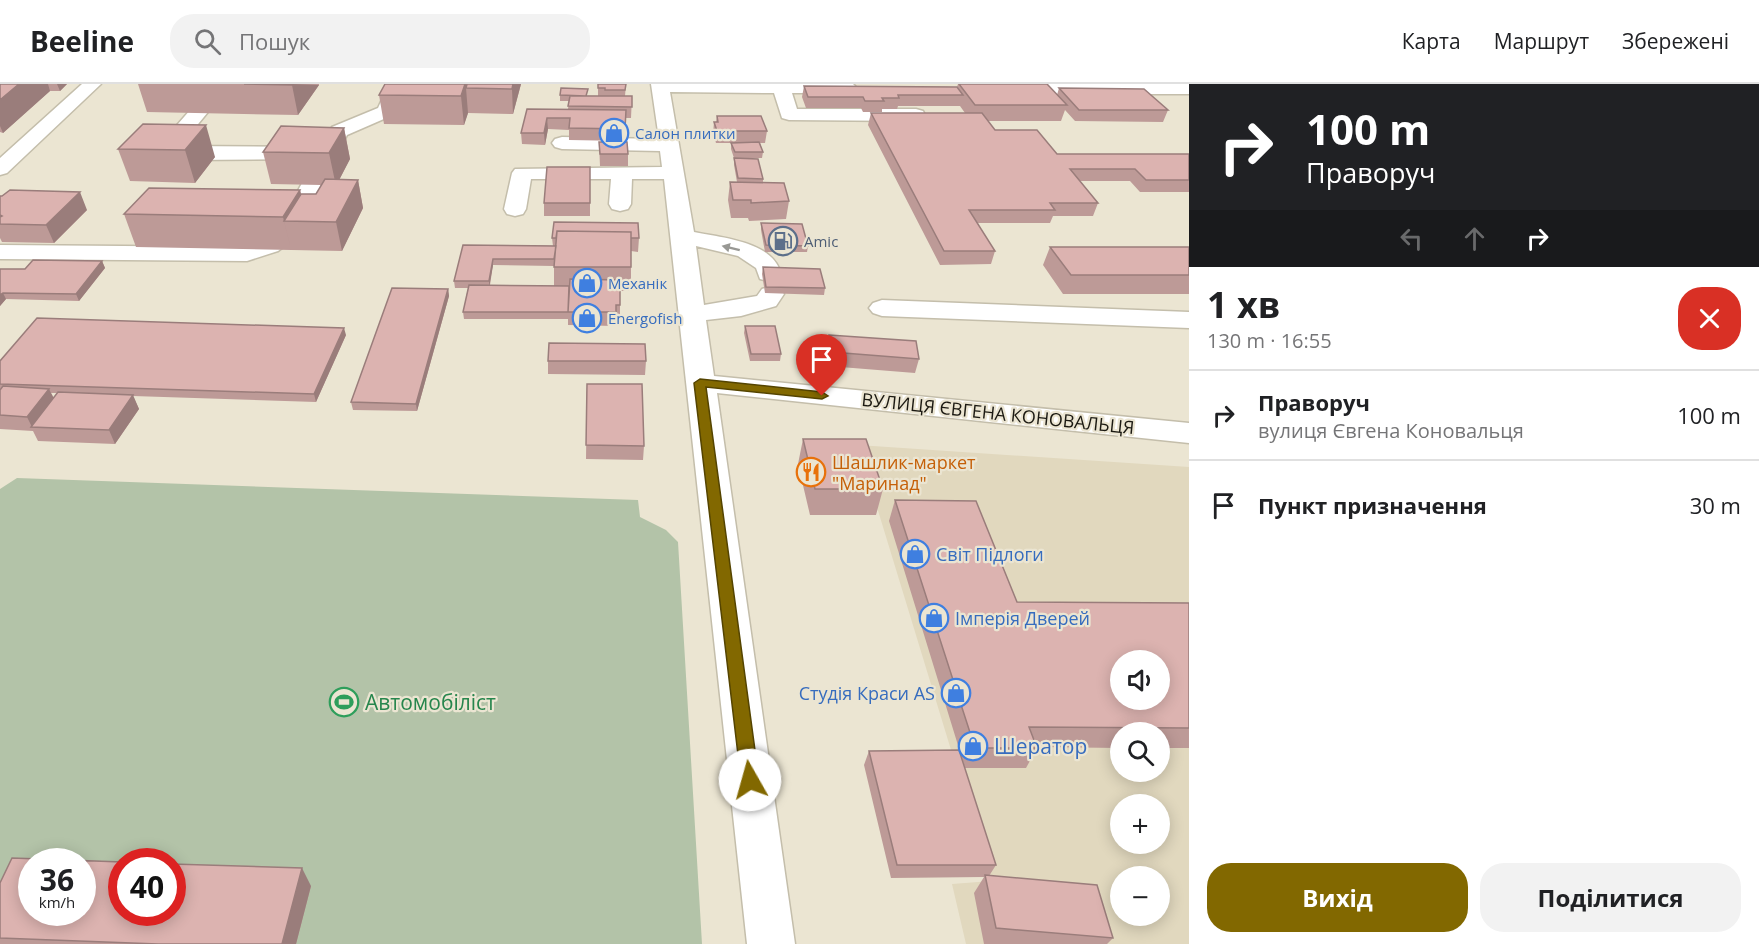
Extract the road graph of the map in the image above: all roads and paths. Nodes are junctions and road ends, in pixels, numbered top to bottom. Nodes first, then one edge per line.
1 (92, 84) edge
2 (222, 84) edge
3 (398, 84) edge
4 (660, 86) edge
5 (739, 86) edge
6 (782, 88) junction
7 (864, 88) edge
8 (992, 89) edge
9 (1189, 89) edge
10 (920, 115) edge
11 (562, 143) dead end
12 (328, 153) junction
13 (671, 159) junction
14 (0, 169) edge
15 (622, 173) junction
16 (620, 204) dead end
17 (515, 209) dead end
18 (683, 236) junction
19 (0, 252) edge
20 (882, 308) dead end
21 (692, 314) junction
22 (1189, 320) edge
23 (700, 383) junction
24 (1189, 433) edge
25 (771, 944) edge

1 - 14 street
2 - 12 street
3 - 12 street
4 - 5 street
4 - 13 street
5 - 6 street
6 - 7 street
6 - 10 street
8 - 9 street
11 - 13 street
12 - 19 street
13 - 15 street
13 - 18 street
15 - 16 street
15 - 17 street
18 - 21 street
21 -> 18 street
20 - 22 street
21 - 23 street
23 - 24 street, ВУЛИЦЯ ЄВГЕНА КОНОВАЛЬЦЯ
23 - 25 street

